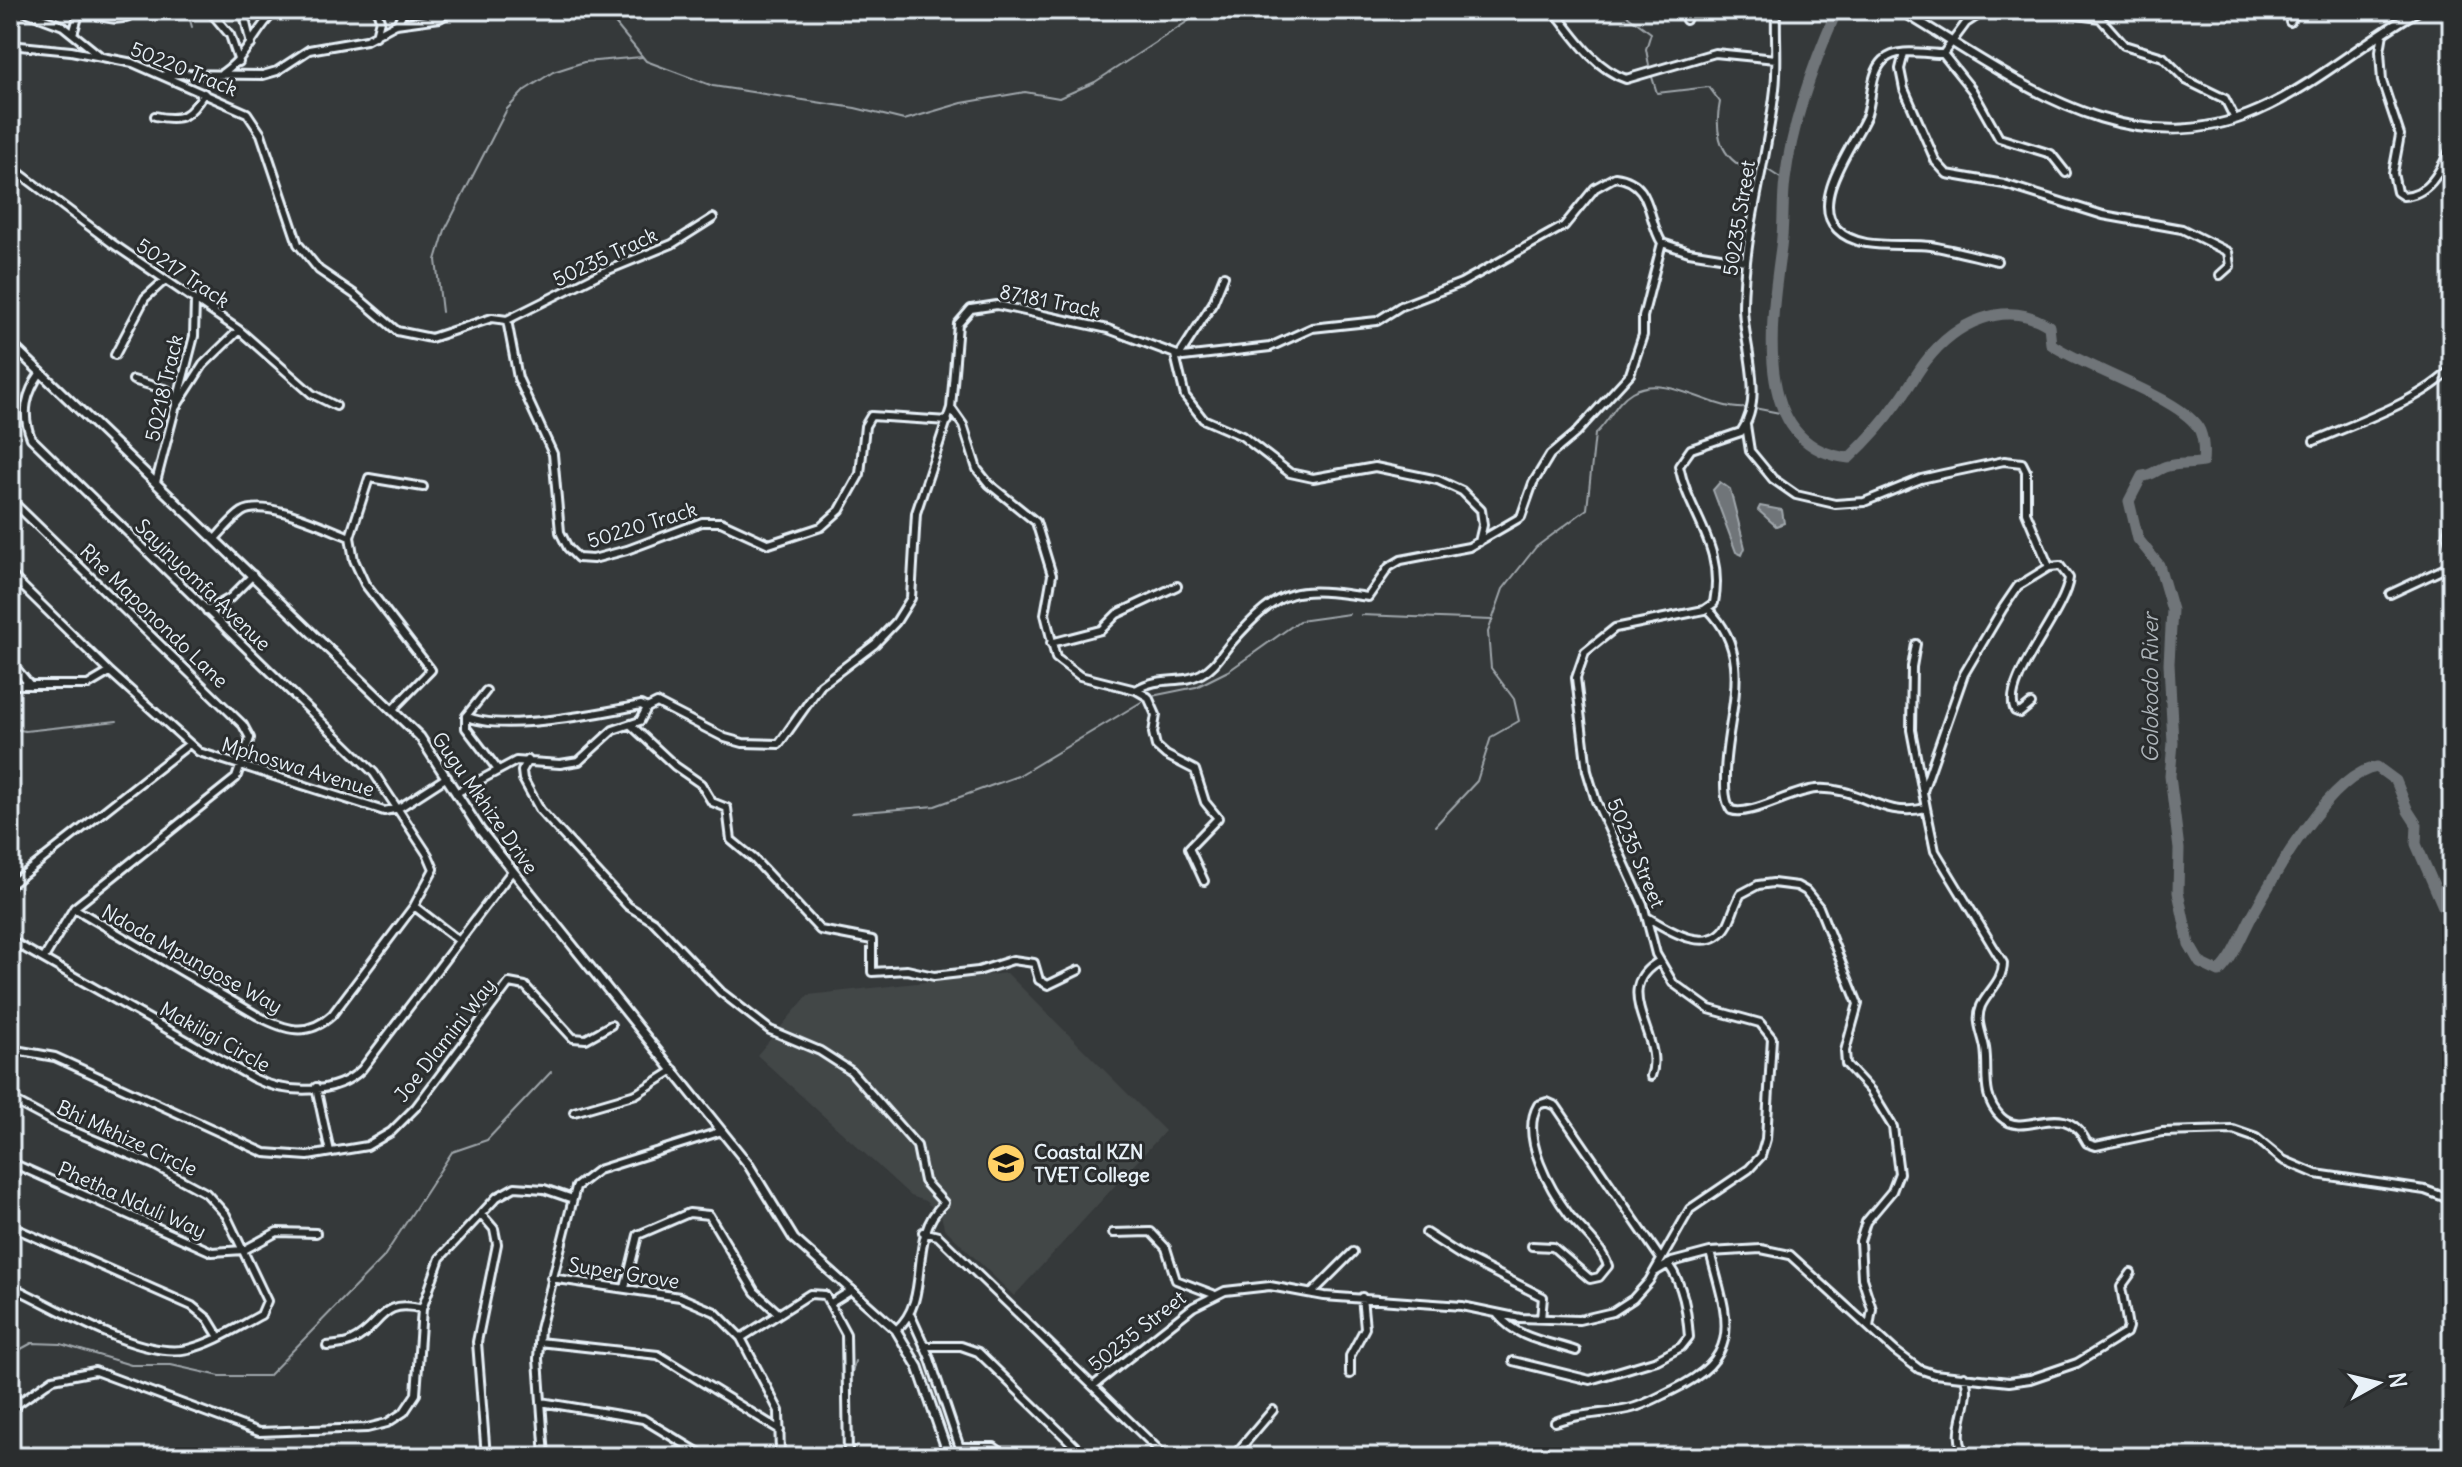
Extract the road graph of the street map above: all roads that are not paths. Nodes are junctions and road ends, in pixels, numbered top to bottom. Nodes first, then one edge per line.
1 (20, 10) edge
2 (136, 10) edge
3 (209, 10) edge
4 (243, 10) edge
5 (276, 10) edge
6 (377, 10) edge
7 (404, 10) edge
8 (452, 10) edge
9 (1689, 10) edge
10 (1776, 10) edge
11 (1900, 10) edge
12 (1986, 10) edge
13 (2035, 10) edge
14 (2298, 10) edge
15 (2419, 10) edge
16 (1556, 13) dead end
17 (1686, 20) dead end
18 (2290, 22) dead end
19 (396, 24) junction
20 (2383, 33) junction
21 (73, 34) junction
22 (376, 36) junction
23 (1951, 40) junction
24 (10, 45) edge
25 (252, 46) junction
26 (1904, 53) junction
27 (1943, 54) junction
28 (101, 56) junction
29 (1776, 59) junction
30 (239, 62) junction
31 (163, 74) junction
32 (218, 76) junction
33 (204, 93) junction
34 (155, 116) dead end
35 (2235, 119) junction
36 (2452, 146) edge
37 (10, 166) edge
38 (2066, 173) dead end
39 (713, 218) dead end
40 (1662, 243) junction
41 (1745, 261) junction
42 (1997, 261) dead end
43 (2220, 275) dead end
44 (1224, 276) dead end
45 (165, 280) junction
46 (195, 301) junction
47 (507, 320) junction
48 (239, 330) junction
49 (10, 343) edge
50 (115, 355) dead end
51 (1177, 355) junction
52 (2452, 368) edge
53 (41, 372) junction
54 (133, 380) dead end
55 (175, 398) junction
56 (336, 406) dead end
57 (951, 408) junction
58 (174, 409) junction
59 (948, 421) junction
60 (1746, 425) junction
61 (2314, 441) dead end
62 (156, 482) junction
63 (423, 487) dead end
64 (10, 499) edge
65 (2452, 515) edge
66 (350, 537) junction
67 (215, 539) junction
68 (1479, 542) junction
69 (2452, 550) edge
70 (2452, 565) edge
71 (2049, 567) junction
72 (10, 574) edge
73 (253, 575) junction
74 (1177, 586) dead end
75 (2390, 594) dead end
76 (1708, 609) junction
77 (207, 611) junction
78 (1051, 643) junction
79 (1916, 644) dead end
80 (10, 661) edge
81 (110, 672) junction
82 (10, 685) edge
83 (30, 685) junction
84 (1136, 690) junction
85 (486, 691) dead end
86 (2031, 704) dead end
87 (647, 708) junction
88 (392, 710) junction
89 (466, 716) junction
90 (631, 725) junction
91 (188, 745) junction
92 (528, 760) junction
93 (243, 768) junction
94 (498, 770) junction
95 (447, 777) junction
96 (1923, 791) junction
97 (456, 793) junction
98 (399, 808) junction
99 (1926, 808) junction
100 (512, 871) junction
101 (1204, 881) dead end
102 (10, 885) edge
103 (414, 906) junction
104 (74, 908) junction
105 (1647, 917) junction
106 (10, 940) edge
107 (458, 940) junction
108 (44, 958) junction
109 (1660, 961) junction
110 (1079, 970) dead end
111 (611, 1025) dead end
112 (10, 1049) edge
113 (674, 1070) junction
114 (1651, 1076) dead end
115 (316, 1087) junction
116 (10, 1099) edge
117 (574, 1112) dead end
118 (722, 1131) junction
119 (330, 1152) junction
120 (10, 1162) edge
121 (570, 1198) junction
122 (2452, 1200) edge
123 (481, 1214) junction
124 (10, 1226) edge
125 (923, 1232) junction
126 (316, 1233) dead end
127 (1113, 1233) dead end
128 (1426, 1233) dead end
129 (1532, 1246) dead end
130 (244, 1250) junction
131 (1353, 1252) dead end
132 (1710, 1252) junction
133 (1661, 1259) junction
134 (1668, 1264) junction
135 (2131, 1273) dead end
136 (1652, 1275) junction
137 (551, 1278) junction
138 (10, 1286) edge
139 (625, 1288) junction
140 (852, 1290) junction
141 (1312, 1293) junction
142 (1213, 1294) junction
143 (1362, 1297) junction
144 (831, 1303) junction
145 (422, 1309) junction
146 (777, 1312) junction
147 (1498, 1315) junction
148 (911, 1316) junction
149 (1541, 1319) junction
150 (1869, 1327) junction
151 (896, 1330) junction
152 (219, 1337) junction
153 (741, 1338) junction
154 (539, 1342) junction
155 (327, 1346) dead end
156 (924, 1346) junction
157 (1576, 1351) dead end
158 (1513, 1361) dead end
159 (1350, 1374) dead end
160 (1964, 1376) junction
161 (1093, 1386) junction
162 (541, 1402) junction
163 (10, 1409) edge
164 (1273, 1410) dead end
165 (1555, 1422) dead end
166 (780, 1430) junction
167 (960, 1447) junction
168 (486, 1457) edge
169 (545, 1457) edge
170 (706, 1457) edge
171 (780, 1457) edge
172 (848, 1457) edge
173 (949, 1457) edge
174 (963, 1457) edge
175 (1007, 1457) edge
176 (1086, 1457) edge
177 (1166, 1457) edge
178 (1233, 1457) edge
179 (1968, 1457) edge

1 - 21 street
2 - 21 street
3 - 30 street
4 - 25 street
5 - 25 street
6 - 22 street
7 - 19 street
8 - 19 street
9 - 17 street
10 - 29 street, 50235 Street
11 - 23 street
12 - 23 street
13 - 35 street
14 - 18 street
15 - 20 street
16 - 29 street
19 - 22 street
20 - 35 street
20 - 36 street
21 - 28 street
22 - 32 street
23 - 27 street
23 - 35 street
24 - 28 street, 50220 Track
25 - 30 street
26 - 27 street
26 - 42 street
26 - 43 street
27 - 38 street
28 - 31 street, 50220 Track
29 - 41 street, 50235 Street
30 - 32 street
31 - 32 street
31 - 33 street, 50220 Track
33 - 34 street
33 - 47 street, 50220 Track
37 - 45 street, 50217 Track
39 - 47 street, 50235 Track
40 - 41 street
40 - 51 street, 87181 Track
40 - 68 street
41 - 60 street, 50235 Street
44 - 51 street
45 - 46 street, 50217 Track
45 - 50 street
46 - 48 street, 50217 Track
46 - 55 street, 50218 Track
47 - 59 street, 50220 Track
48 - 56 street, 50217 Track
48 - 58 street
49 - 53 street, Gugu Mkhize Drive
51 - 57 street, 87181 Track
51 - 68 street
52 - 61 street
53 - 62 street, Gugu Mkhize Drive
53 - 77 street, Sayinyomfa Avenue
54 - 55 street
55 - 58 street, 50218 Track
57 - 59 street, 87181 Track
57 - 78 street
58 - 62 street, 50218 Track
59 - 87 street, 87181 Track
60 - 71 street
60 - 76 street
62 - 67 street, Gugu Mkhize Drive
63 - 66 street
64 - 93 street, Rhe Maponondo Lane
65 - 69 street
66 - 67 street
66 - 88 street
67 - 73 street, Gugu Mkhize Drive
68 - 84 street
70 - 75 street
71 - 86 street
71 - 96 street
72 - 81 street, Mphoswa Avenue
73 - 77 street
73 - 88 street, Gugu Mkhize Drive
74 - 78 street
76 - 99 street
76 - 105 street, 50235 Street
77 - 98 street, Sayinyomfa Avenue
78 - 84 street
79 - 96 street
80 - 83 street
81 - 83 street
81 - 91 street, Mphoswa Avenue
82 - 83 street
84 - 101 street
85 - 89 street
87 - 89 street
87 - 90 street
88 - 95 street, Gugu Mkhize Drive
89 - 94 street
90 - 92 street
90 - 110 street
91 - 93 street, Mphoswa Avenue
91 - 102 street
92 - 94 street
92 - 125 street
93 - 98 street, Mphoswa Avenue
93 - 104 street
94 - 97 street
95 - 97 street, Gugu Mkhize Drive
95 - 98 street, Mphoswa Avenue
96 - 99 street
97 - 100 street, Gugu Mkhize Drive
98 - 103 street, Ndoda Mpungose Way
99 - 122 street
100 - 107 street, Makiligi Circle
100 - 113 street, Gugu Mkhize Drive
103 - 104 street, Ndoda Mpungose Way
103 - 107 street
104 - 108 street
105 - 109 street, 50235 Street
105 - 150 street
106 - 108 street, Makiligi Circle
107 - 115 street, Makiligi Circle
108 - 115 street, Makiligi Circle
109 - 114 street
109 - 133 street, 50235 Street
111 - 119 street, Joe Dlamini Way
112 - 119 street, Joe Dlamini Way
113 - 117 street
113 - 118 street, Gugu Mkhize Drive
115 - 119 street
116 - 130 street, Bhi Mkhize Circle
118 - 121 street
118 - 140 street, Gugu Mkhize Drive
120 - 130 street, Phetha Nduli Way
121 - 123 street
121 - 137 street
123 - 145 street
123 - 168 street
124 - 152 street
125 - 148 street
125 - 161 street
126 - 130 street
127 - 142 street
128 - 149 street
129 - 133 street
130 - 152 street, Bhi Mkhize Circle
131 - 141 street
132 - 134 street
132 - 150 street
132 - 165 street
133 - 136 street, 50235 Street
134 - 136 street
134 - 158 street
135 - 160 street
136 - 149 street, 50235 Street
137 - 139 street, Super Grove
137 - 154 street
138 - 152 street, Bhi Mkhize Circle
139 - 146 street
139 - 153 street, Super Grove
140 - 144 street
140 - 151 street, Gugu Mkhize Drive
141 - 142 street, 50235 Street
141 - 143 street, 50235 Street
142 - 161 street, 50235 Street
143 - 147 street, 50235 Street
143 - 159 street
144 - 146 street
144 - 172 street
145 - 155 street
145 - 163 street
146 - 153 street
147 - 149 street, 50235 Street
147 - 157 street
148 - 151 street
148 - 156 street
150 - 160 street
151 - 173 street, Gugu Mkhize Drive
153 - 166 street, Super Grove
154 - 162 street
154 - 166 street
156 - 167 street
156 - 176 street
160 - 179 street
161 - 177 street
162 - 169 street
162 - 170 street
164 - 178 street
166 - 171 street, Super Grove
167 - 174 street
167 - 175 street

